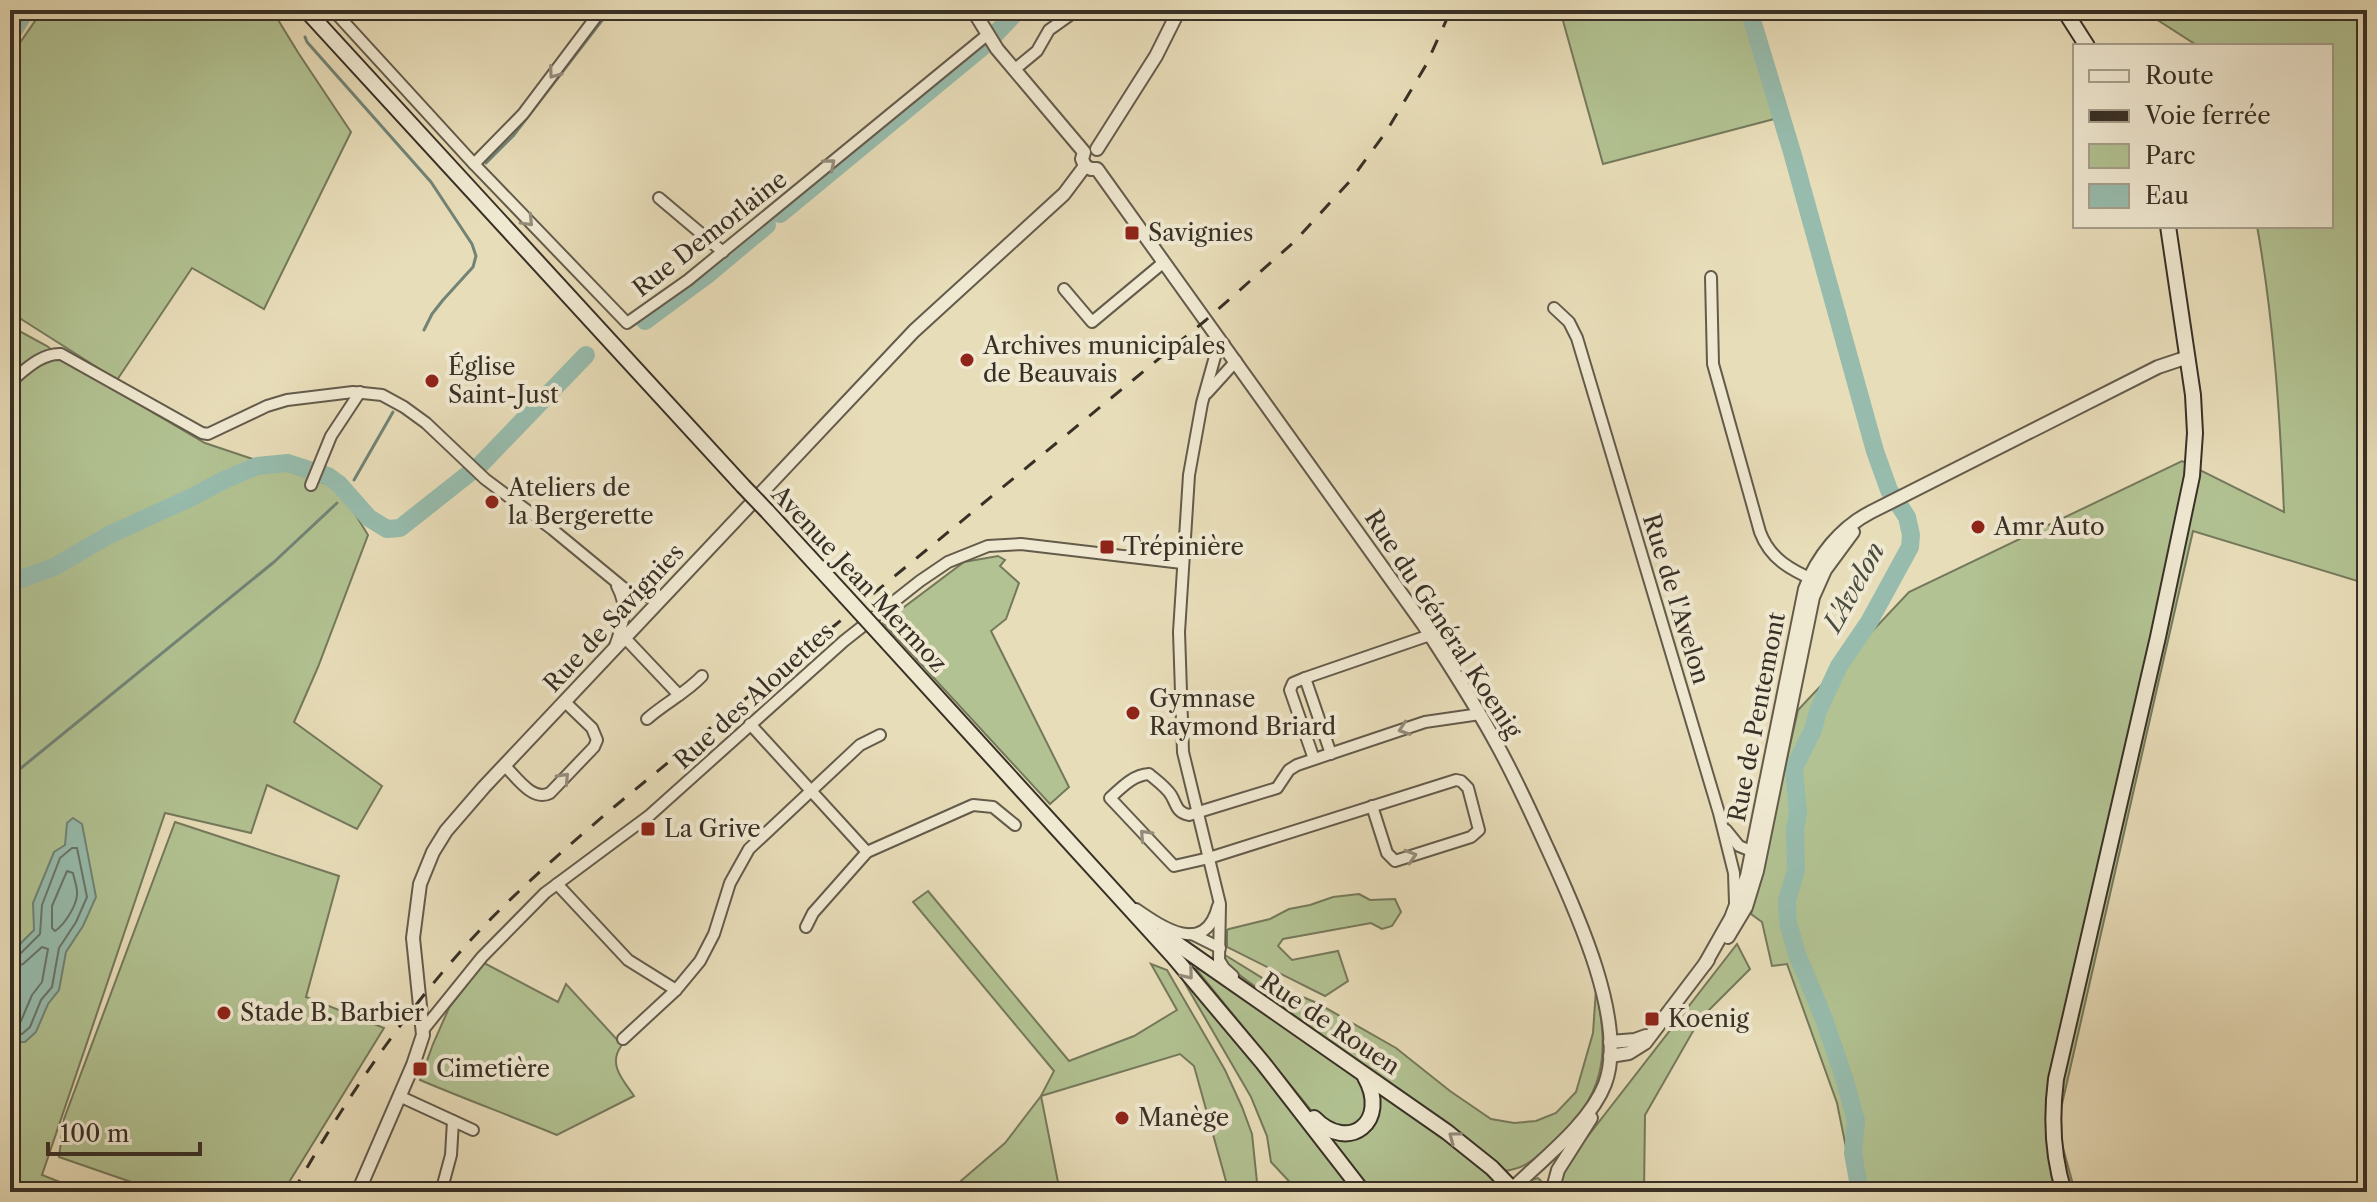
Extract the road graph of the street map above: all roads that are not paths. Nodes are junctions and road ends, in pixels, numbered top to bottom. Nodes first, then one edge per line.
1 (306, 10) edge
2 (333, 10) edge
3 (599, 10) edge
4 (973, 10) edge
5 (1077, 10) edge
6 (1172, 10) edge
7 (1179, 10) edge
8 (2064, 10) edge
9 (1166, 37) junction
10 (990, 39) junction
11 (2086, 44) edge
12 (1014, 70) junction
13 (1091, 151) junction
14 (474, 164) junction
15 (1091, 168) junction
16 (659, 198) dead end
17 (2168, 228) edge
18 (723, 252) junction
19 (1164, 262) junction
20 (1711, 277) dead end
21 (1064, 289) dead end
22 (1554, 308) dead end
23 (1224, 344) junction
24 (2188, 357) junction
25 (1236, 361) junction
26 (10, 382) edge
27 (360, 392) junction
28 (1204, 398) junction
29 (314, 477) dead end
30 (1182, 563) junction
31 (605, 572) junction
32 (1814, 580) junction
33 (664, 596) junction
34 (1430, 635) junction
35 (625, 638) junction
36 (612, 652) junction
37 (702, 676) dead end
38 (1305, 678) junction
39 (679, 695) junction
40 (565, 702) junction
41 (1480, 714) junction
42 (647, 719) dead end
43 (750, 724) junction
44 (880, 735) dead end
45 (1331, 754) junction
46 (1314, 759) junction
47 (505, 766) junction
48 (810, 790) junction
49 (1372, 806) junction
50 (1197, 813) junction
51 (1719, 813) junction
52 (1015, 825) dead end
53 (1728, 851) junction
54 (867, 852) junction
55 (1755, 857) junction
56 (1209, 858) junction
57 (557, 884) junction
58 (1119, 894) junction
59 (1218, 896) junction
60 (1134, 908) junction
61 (1734, 911) junction
62 (806, 927) dead end
63 (1192, 934) junction
64 (1220, 948) junction
65 (1705, 964) junction
66 (676, 990) junction
67 (1264, 1005) junction
68 (423, 1030) junction
69 (1653, 1030) junction
70 (623, 1039) dead end
71 (1610, 1042) junction
72 (1610, 1056) junction
73 (1362, 1072) junction
74 (1605, 1084) junction
75 (1284, 1090) junction
76 (399, 1096) junction
77 (453, 1121) junction
78 (473, 1130) dead end
79 (1529, 1173) junction
80 (1512, 1191) edge
81 (358, 1192) edge
82 (441, 1192) edge
83 (1363, 1192) edge
84 (1552, 1192) edge
85 (2064, 1192) edge

1 - 58 main road, Avenue Jean Mermoz, bridge
2 - 14 street
3 -> 14 street
4 - 10 street
5 - 12 street
6 - 9 street
7 - 9 street
8 - 11 main road
9 - 13 street
10 - 12 street
18 -> 10 street, Rue Demorlaine
12 - 13 street
13 - 15 street
13 - 15 street
14 -> 18 street, Rue Demorlaine
15 - 19 street, Rue du Général Koenig
15 - 33 street, Rue de Savignies
16 - 18 street
17 - 24 main road
19 - 21 street
19 - 23 street, Rue du Général Koenig
20 - 32 street
22 - 51 street, Rue de l'Avelon
23 - 25 street, Rue du Général Koenig
23 - 28 street
24 - 32 street, Rue de Pentemont
24 - 85 main road
25 - 28 street
25 - 34 street, Rue du Général Koenig
26 - 27 street
27 - 29 street
27 - 31 street
28 - 30 street
30 - 43 street, Rue des Alouettes
30 - 50 street
31 - 33 street
31 - 36 street
32 - 55 street, Rue de Pentemont
33 - 35 street, Rue de Savignies
34 - 38 street
34 - 41 street, Rue du Général Koenig
35 - 36 street, Rue de Savignies
35 - 39 street
36 - 40 street, Rue de Savignies
37 - 39 street
38 - 45 street
38 - 46 street
39 - 42 street
40 - 47 street, Rue de Savignies
47 -> 40 street
41 -> 45 street
41 - 71 street, Rue du Général Koenig
43 - 48 street
43 - 57 street, Rue des Alouettes
44 - 48 street
45 - 46 street
46 - 50 street
47 - 68 street, Rue de Savignies
48 - 54 street
48 - 66 street
49 -> 49 street
49 - 56 street
50 - 56 street
56 -> 50 street
51 - 53 street, Rue de l'Avelon
51 - 55 street
52 - 54 street
53 - 55 street
53 - 61 street, Rue de l'Avelon
54 - 62 street
55 - 61 street, Rue de Pentemont
55 - 65 street, Rue de Pentemont
56 - 59 street
57 - 66 street
57 - 68 street, Rue des Alouettes
58 - 60 main road, Rue de Rouen
58 -> 75 main road, Avenue Jean Mermoz
59 - 63 street
59 - 64 street
60 - 63 street
60 - 67 main road, Rue de Rouen
61 - 65 street, Rue de Pentemont
63 - 64 street
64 - 67 street
65 - 69 street, Rue de Pentemont
66 - 70 street
67 - 73 main road, Rue de Rouen
68 - 76 street, Rue de Savignies
69 - 71 street
69 - 72 street, Rue de Pentemont
71 - 72 street
72 - 74 street
73 - 75 main road
80 -> 73 main road, Rue de Rouen
74 - 79 street
74 - 84 street
75 - 83 main road, Avenue Jean Mermoz
76 - 77 street
76 - 81 street, Rue de Savignies
77 - 78 street
77 - 82 street
79 - 80 street
79 - 84 street

